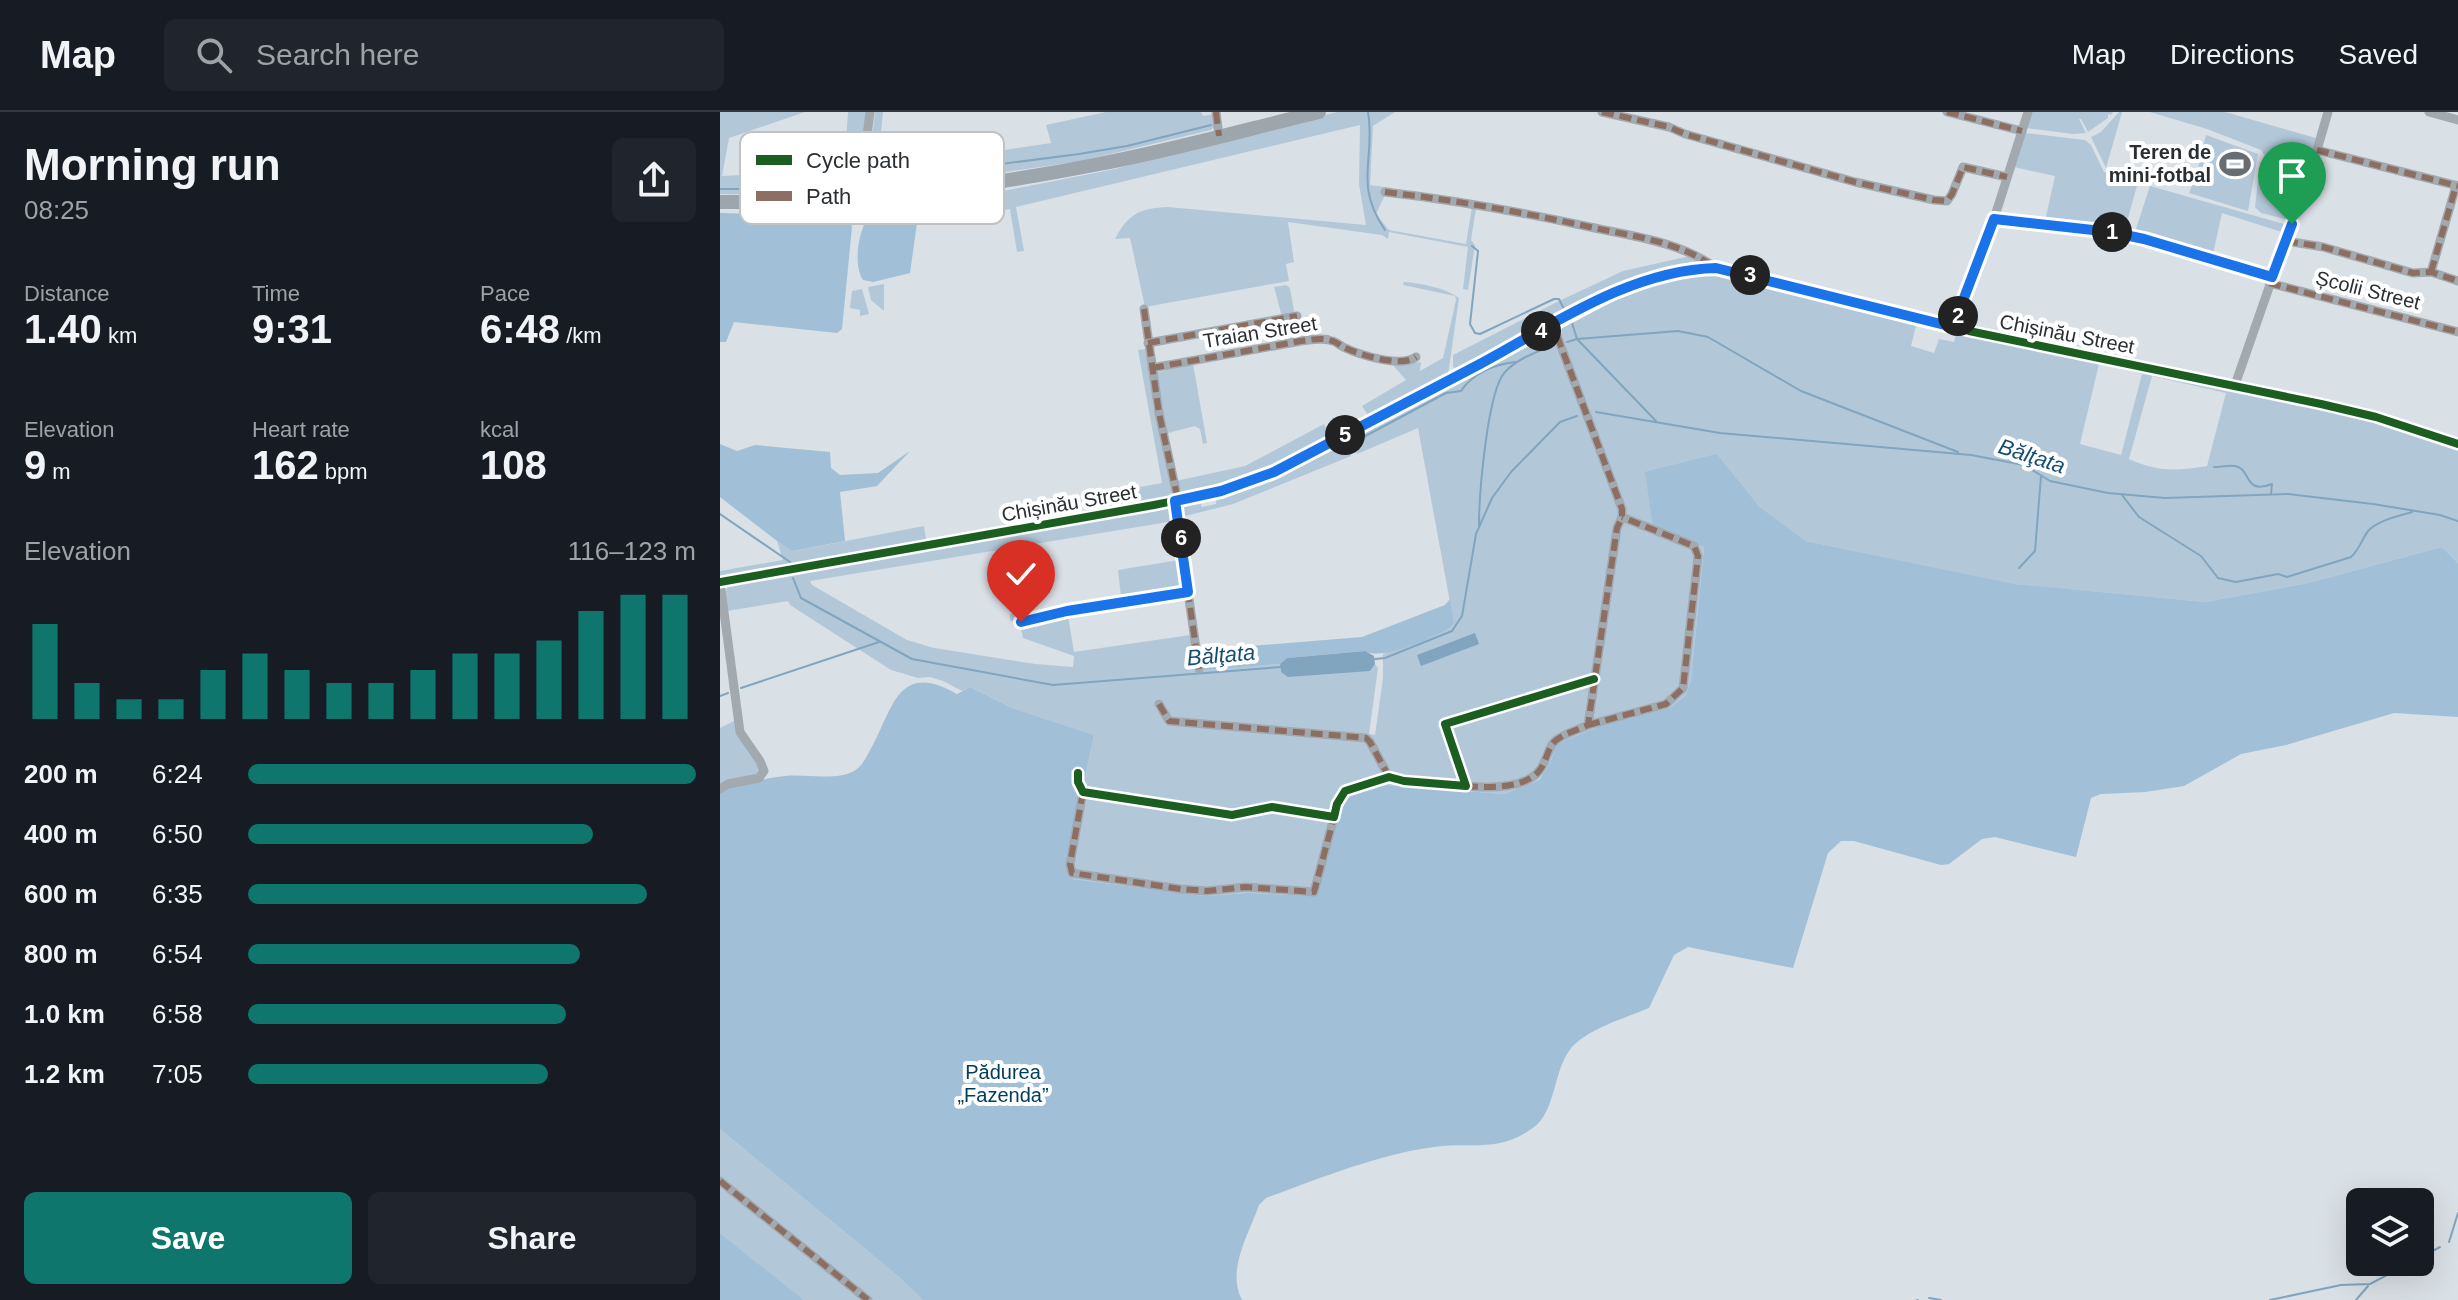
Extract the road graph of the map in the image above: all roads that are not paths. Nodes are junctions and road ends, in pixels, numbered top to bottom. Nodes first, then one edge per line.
1 (870, 112) edge
2 (1216, 112) edge
3 (1319, 112) edge
4 (1602, 112) edge
5 (1947, 112) edge
6 (2028, 112) edge
7 (2328, 112) edge
8 (2429, 112) edge
9 (2458, 120) edge
10 (2022, 131) junction
11 (867, 132) edge
12 (1219, 136) junction
13 (2317, 150) junction
14 (2007, 177) junction
15 (1004, 180) edge
16 (2457, 186) edge
17 (1385, 192) dead end
18 (720, 202) edge
19 (740, 203) edge
20 (1994, 219) junction
21 (2286, 241) junction
22 (1716, 268) junction
23 (2431, 272) junction
24 (2270, 280) junction
25 (2458, 281) edge
26 (1144, 309) dead end
27 (1297, 316) dead end
28 (1553, 325) junction
29 (1953, 327) junction
30 (2458, 332) edge
31 (1148, 343) junction
32 (1416, 357) dead end
33 (1152, 368) junction
34 (2235, 385) junction
35 (2458, 444) edge
36 (1176, 500) junction
37 (1622, 517) junction
38 (720, 582) edge
39 (1188, 592) junction
40 (1021, 622) dead end
41 (1199, 669) dead end
42 (1594, 679) junction
43 (1159, 704) dead end
44 (1588, 725) junction
45 (1078, 773) dead end
46 (1389, 777) junction
47 (1466, 786) junction
48 (720, 789) edge
49 (1083, 792) junction
50 (1334, 817) junction
51 (720, 1181) edge
52 (868, 1300) edge

1 - 11 street
2 - 12 street
3 - 12 highway
4 - 14 street
5 - 10 street
6 - 10 street
7 - 13 street
8 - 9 street
10 - 14 street
12 - 15 highway
13 - 16 street
13 - 21 street
14 - 20 street
16 - 23 street
17 - 22 street, Chișinău Street
18 - 19 highway
20 - 24 street, Școlii Street
20 - 29 street
21 - 23 street
21 - 24 street
22 - 28 street, Chișinău Street
22 - 29 street, Chișinău Street
23 - 25 street
24 - 30 street, Școlii Street
24 - 34 street
26 - 31 street
27 - 31 street, Traian Street
28 - 36 street, Chișinău Street
28 - 37 street
29 - 34 street, Chișinău Street
31 - 33 street
32 - 33 street, Traian Street
33 - 36 street
34 - 35 street, Chișinău Street
36 - 38 street, Chișinău Street
36 - 39 street
37 - 42 street
37 - 44 street
38 - 48 street
39 - 40 street
39 - 41 street
42 - 44 street
42 - 47 street
43 - 46 street
44 - 47 street
45 - 49 street
46 - 47 street
46 - 50 street
49 - 50 street
49 - 50 street
51 - 52 street

